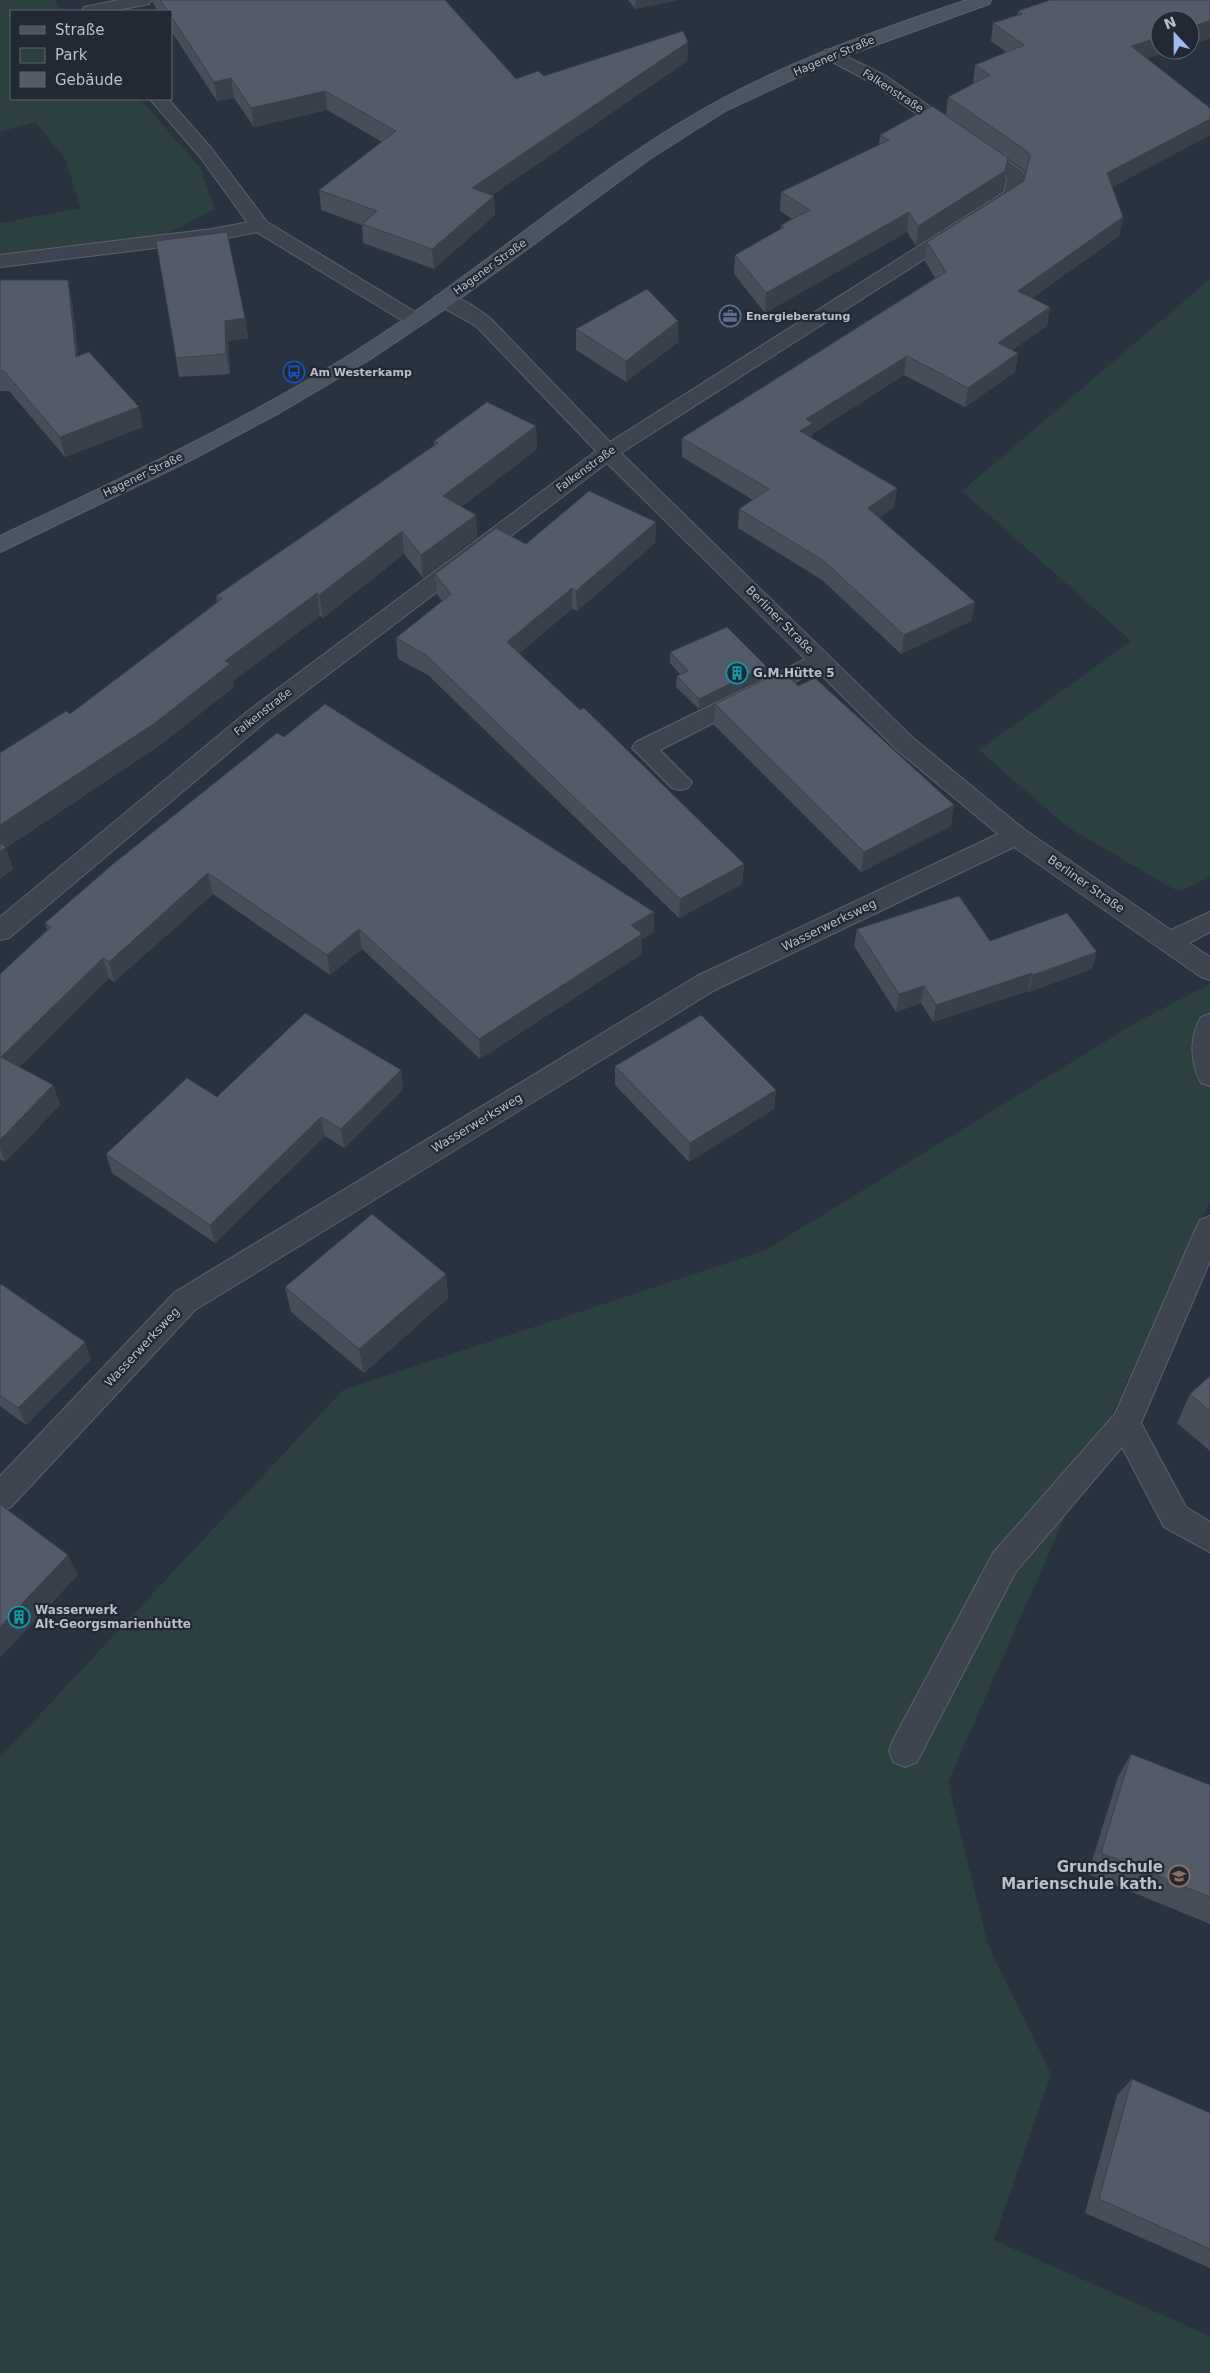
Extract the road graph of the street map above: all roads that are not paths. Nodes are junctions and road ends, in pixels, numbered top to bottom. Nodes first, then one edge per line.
1 (75, 0) edge
2 (143, 0) edge
3 (983, 0) edge
4 (83, 10) edge
5 (95, 10) edge
6 (831, 54) junction
7 (160, 100) edge
8 (260, 226) junction
9 (0, 261) edge
10 (443, 300) junction
11 (415, 320) junction
12 (608, 452) junction
13 (0, 545) edge
14 (820, 660) junction
15 (680, 782) dead end
16 (1016, 836) junction
17 (1210, 921) edge
18 (0, 931) edge
19 (1170, 942) junction
20 (1210, 970) edge
21 (1210, 1024) edge
22 (1210, 1076) edge
23 (1210, 1228) edge
24 (1125, 1423) junction
25 (0, 1497) edge
26 (1210, 1538) edge
27 (906, 1751) dead end

1 - 4 street
2 - 5 street
3 - 6 main road, Hagener Straße
6 - 10 main road, Hagener Straße
6 - 12 street, Falkenstraße
7 - 8 street
8 - 9 street
8 - 11 street
10 - 11 main road, Hagener Straße
10 - 12 street, Berliner Straße
11 - 13 main road, Hagener Straße
12 - 14 street, Berliner Straße
12 - 18 street, Falkenstraße
14 - 15 street
14 - 16 street, Berliner Straße
16 - 19 street, Berliner Straße
16 - 25 street, Wasserwerksweg
17 - 19 street
19 - 20 street, Berliner Straße
21 - 22 street
23 - 24 street
24 - 26 street
24 - 27 street

